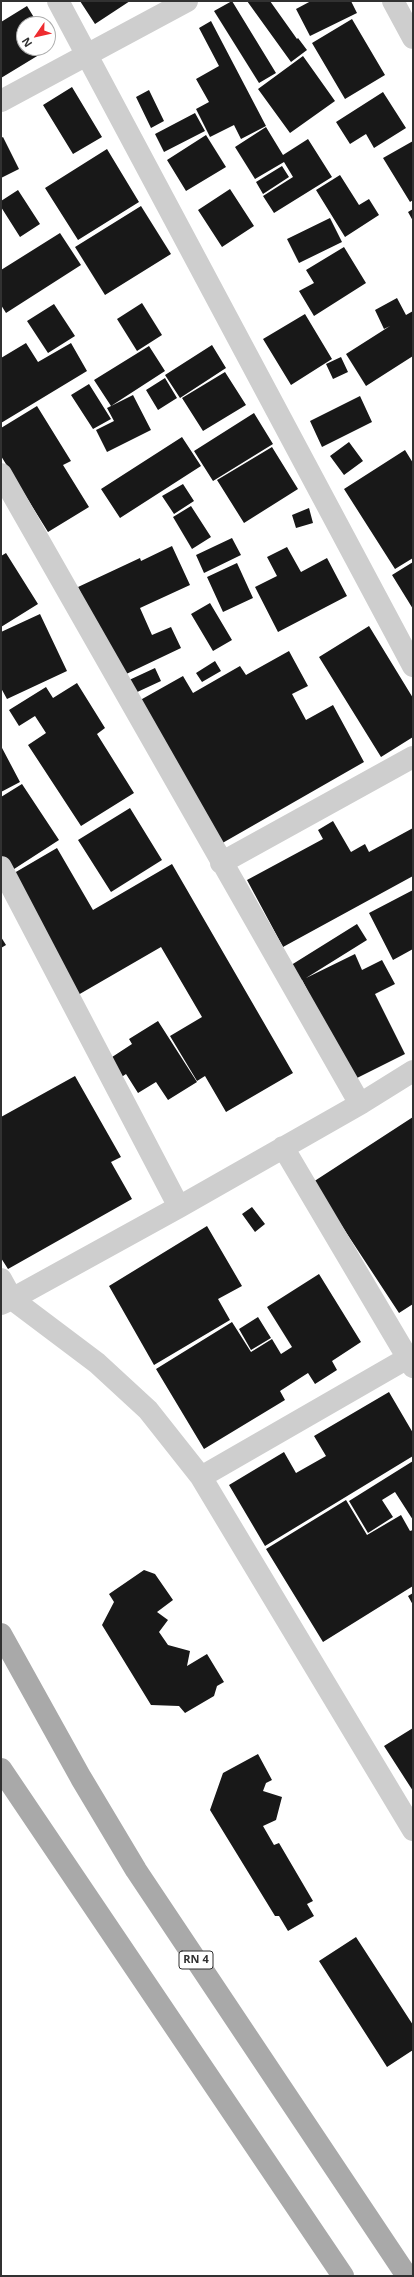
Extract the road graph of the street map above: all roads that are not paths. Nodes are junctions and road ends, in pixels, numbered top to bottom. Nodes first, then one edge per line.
1 (58, 1) edge
2 (186, 1) edge
3 (394, 1) edge
4 (413, 38) edge
5 (87, 56) junction
6 (1, 101) edge
7 (1, 474) edge
8 (413, 666) edge
9 (413, 757) edge
10 (221, 863) junction
11 (1, 867) edge
12 (413, 1071) edge
13 (360, 1104) junction
14 (283, 1147) junction
15 (180, 1207) junction
16 (1, 1279) edge
17 (7, 1302) edge
18 (411, 1360) edge
19 (201, 1477) junction
20 (1, 1634) edge
21 (1, 1769) edge
22 (413, 1830) edge
23 (343, 2276) edge
24 (407, 2276) edge

1 - 5 street
2 - 5 street
3 - 4 street
5 - 6 street
5 - 8 street
7 - 10 street
9 - 10 street
10 - 13 street
11 - 15 street
12 - 13 street
13 - 14 street
14 - 15 street
14 - 18 street
15 - 17 street
16 - 17 street
17 - 19 street
18 - 19 street
19 - 22 street
20 - 24 main road, RN 4
21 - 23 main road

